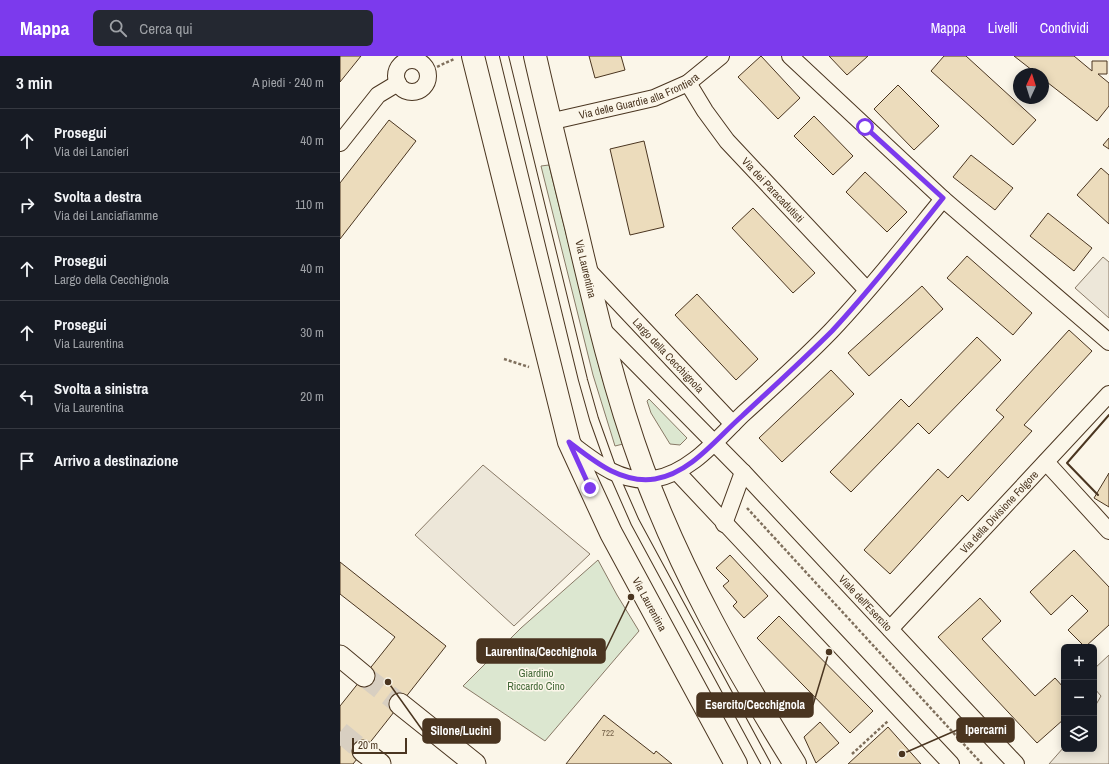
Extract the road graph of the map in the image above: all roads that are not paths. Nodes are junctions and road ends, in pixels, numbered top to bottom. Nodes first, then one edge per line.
1 (504, 56) edge
2 (535, 56) edge
3 (721, 56) edge
4 (790, 56) edge
5 (464, 57) edge
6 (398, 83) junction
7 (688, 83) junction
8 (550, 122) junction
9 (340, 143) edge
10 (943, 198) junction
11 (585, 266) junction
12 (867, 290) junction
13 (600, 327) junction
14 (1109, 342) edge
15 (1109, 394) edge
16 (733, 424) junction
17 (569, 442) junction
18 (713, 443) junction
19 (1046, 462) junction
20 (613, 472) junction
21 (677, 472) junction
22 (743, 472) junction
23 (647, 479) junction
24 (724, 524) junction
25 (1109, 531) edge
26 (890, 629) junction
27 (340, 656) edge
28 (364, 676) tunnel mouth
29 (400, 704) tunnel mouth
30 (363, 751) tunnel mouth
31 (786, 758) edge
32 (735, 762) edge
33 (380, 764) edge
34 (475, 764) edge
35 (766, 764) edge
36 (951, 764) edge
37 (1016, 764) edge

1 - 20 lane
2 - 8 main road, Via Laurentina
3 - 7 street, Via delle Guardie alla Frontiera
4 - 10 street
5 - 17 main road, Via Laurentina
6 - 6 street
6 - 9 street
7 - 8 street, Via delle Guardie alla Frontiera
7 - 12 street, Via dei Paracadutisti
8 - 11 main road, Via Laurentina
10 - 12 street
10 - 14 street
11 - 13 main road, Via Laurentina
11 - 16 street, Largo della Cecchignola
12 - 16 street
13 - 18 street
13 - 23 main road, Via Laurentina
15 - 19 street, Via della Divisione Folgore
16 - 18 street
17 - 20 street
17 - 32 main road, Via Laurentina
18 - 21 street
18 - 22 street, Viale dell'Esercito
19 - 25 street
19 - 26 street, Via della Divisione Folgore
20 - 23 street
20 - 35 lane
21 - 23 street
21 - 24 street
22 - 24 street
22 - 26 street, Viale dell'Esercito
23 - 31 main road, Via Laurentina
24 - 36 street
26 - 37 street, Viale dell'Esercito
27 - 28 street
29 - 34 street
30 - 33 street

